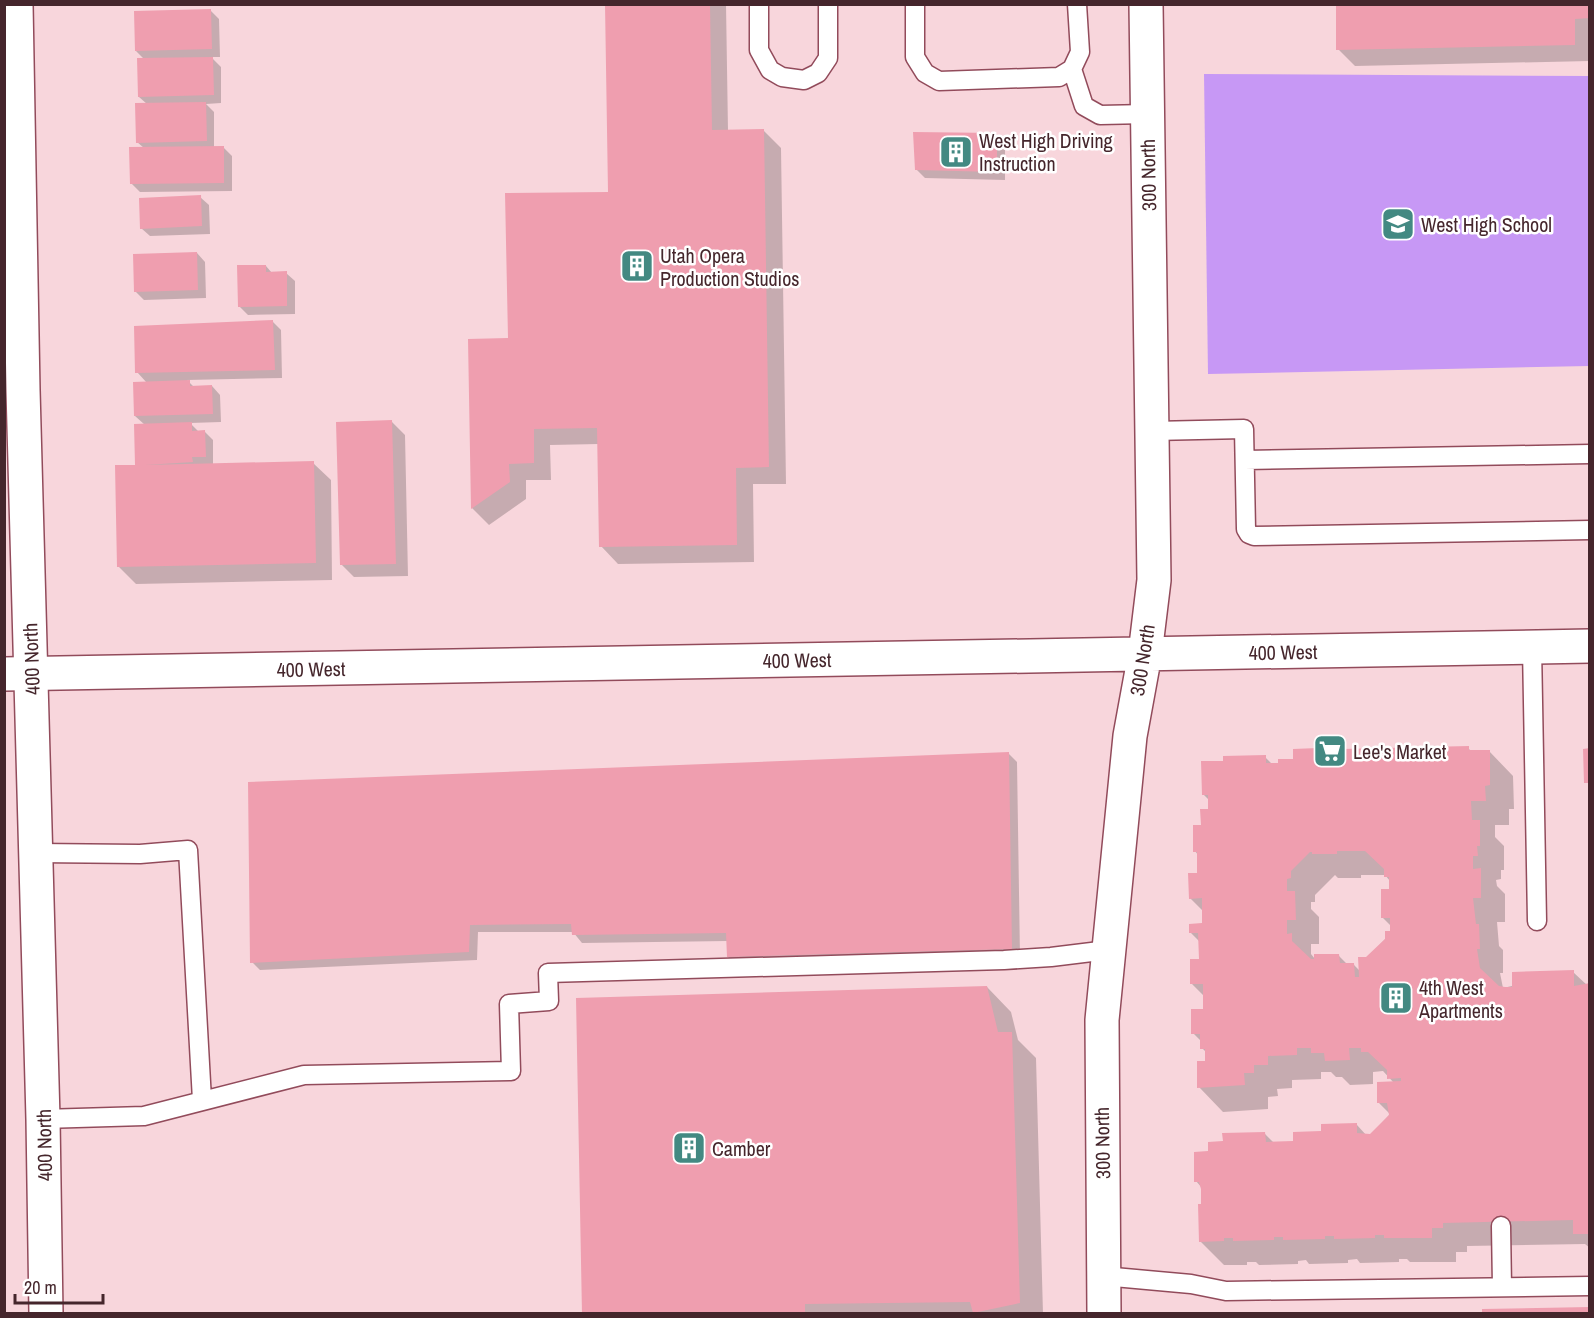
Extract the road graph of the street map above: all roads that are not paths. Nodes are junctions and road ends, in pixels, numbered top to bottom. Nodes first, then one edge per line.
1 (16, 4) edge
2 (759, 4) edge
3 (828, 4) edge
4 (915, 4) edge
5 (1077, 4) edge
6 (1146, 4) edge
7 (1072, 69) junction
8 (1148, 114) junction
9 (1153, 431) junction
10 (1590, 454) edge
11 (1245, 460) junction
12 (1590, 531) edge
13 (1590, 646) edge
14 (1532, 647) junction
15 (1145, 654) junction
16 (18, 674) edge
17 (36, 853) junction
18 (1537, 921) dead end
19 (1108, 950) junction
20 (202, 1100) junction
21 (43, 1119) junction
22 (1501, 1226) dead end
23 (1103, 1276) junction
24 (1590, 1286) edge
25 (1502, 1287) junction
26 (46, 1314) edge
27 (1104, 1314) edge

1 - 16 street, 400 North
2 - 3 lane
4 - 7 lane
5 - 7 lane
6 - 8 street, 300 North
7 - 8 lane
8 - 9 street, 300 North
9 - 11 lane
9 - 15 street, 300 North
10 - 11 lane
11 - 12 lane
13 - 14 street, 400 West
14 - 15 street, 400 West
14 - 18 lane
15 - 16 street, 400 West
15 - 19 street, 300 North
16 - 17 street, 400 North
17 - 20 lane
17 - 21 street, 400 North
19 - 20 lane
19 - 23 street, 300 North
20 - 21 lane
21 - 26 street, 400 North
22 - 25 lane
23 - 25 lane
23 - 27 street, 300 North
24 - 25 lane

